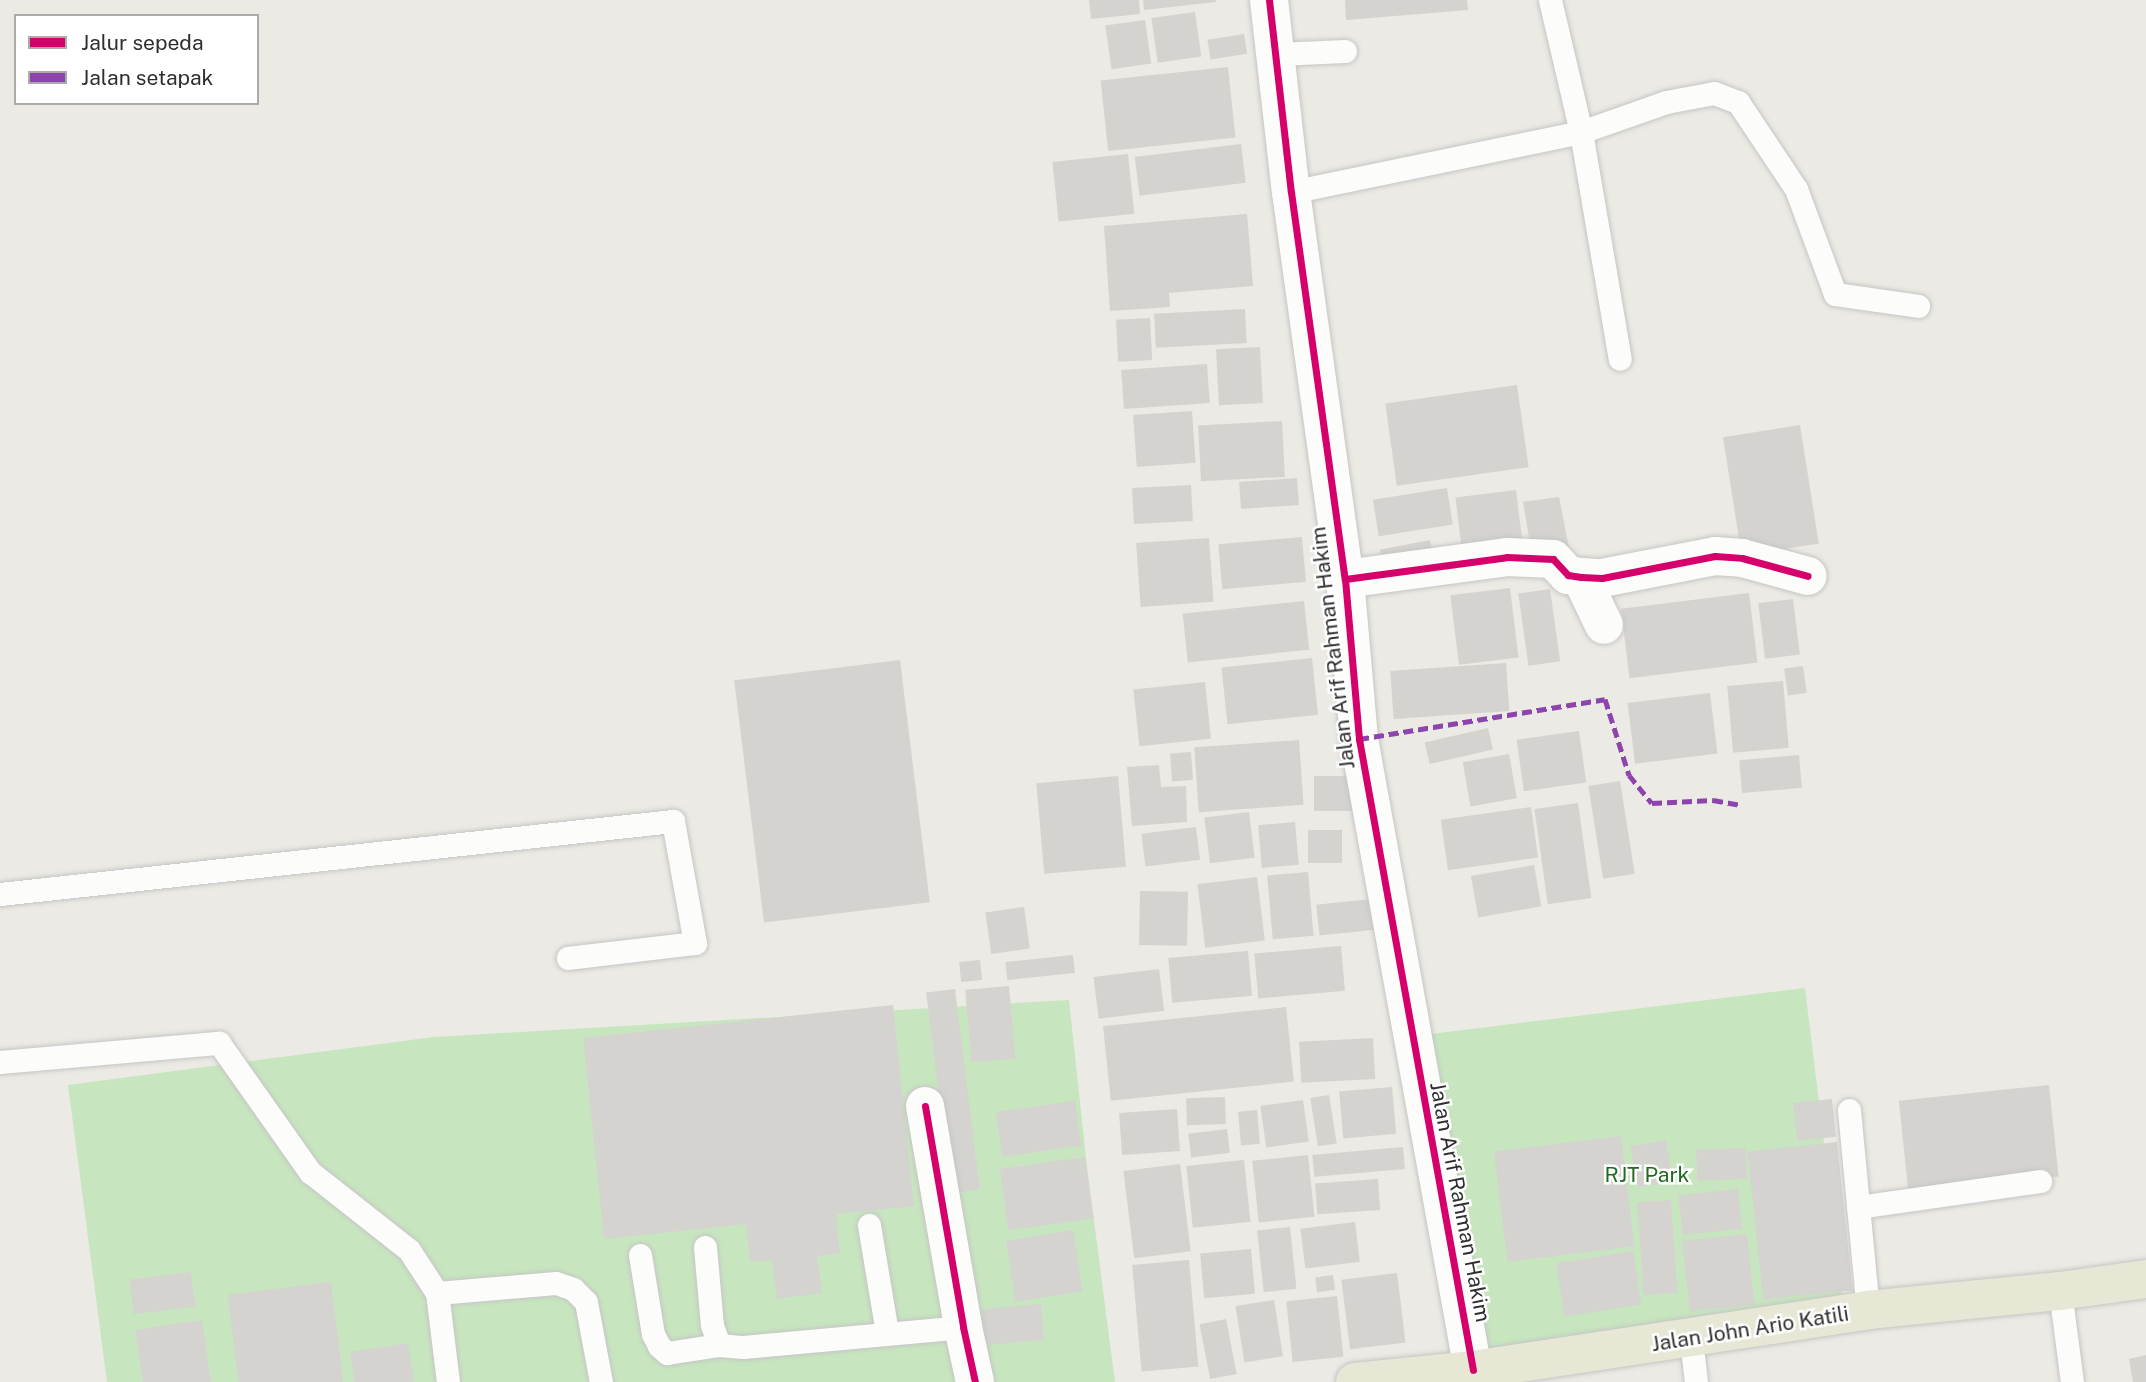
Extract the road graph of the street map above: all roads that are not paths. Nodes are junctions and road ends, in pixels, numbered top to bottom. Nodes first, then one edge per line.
1 (1269, 0) edge
2 (1550, 0) edge
3 (1345, 51) dead end
4 (1277, 54) junction
5 (1581, 132) junction
6 (1291, 192) junction
7 (1918, 306) dead end
8 (1620, 359) dead end
9 (1808, 576) dead end
10 (1581, 577) junction
11 (1345, 579) junction
12 (1604, 625) dead end
13 (0, 894) edge
14 (568, 958) dead end
15 (0, 1062) edge
16 (925, 1106) dead end
17 (1849, 1110) dead end
18 (2040, 1181) dead end
19 (1858, 1207) junction
20 (869, 1225) dead end
21 (705, 1247) dead end
22 (640, 1255) dead end
23 (2146, 1279) edge
24 (2060, 1291) junction
25 (437, 1293) junction
26 (1868, 1310) junction
27 (962, 1327) junction
28 (887, 1334) junction
29 (1691, 1339) junction
30 (719, 1345) junction
31 (1473, 1370) junction
32 (448, 1382) edge
33 (601, 1382) edge
34 (975, 1382) edge
35 (1355, 1382) edge
36 (1696, 1382) edge
37 (2072, 1382) edge

1 - 4 street, Jalan Arif Rahman Hakim
2 - 5 lane
3 - 4 lane
4 - 6 street, Jalan Arif Rahman Hakim
5 - 6 lane
5 - 7 lane
5 - 8 lane
6 - 11 street, Jalan Arif Rahman Hakim
9 - 10 street
10 - 11 street
10 - 12 street
11 - 31 street, Jalan Arif Rahman Hakim
13 - 14 lane
15 - 25 lane
16 - 27 street
17 - 19 lane
18 - 19 lane
19 - 26 lane
20 - 28 lane
21 - 30 lane
22 - 30 lane
23 - 24 main road, Jalan John Ario Katili
24 - 26 main road, Jalan John Ario Katili
24 - 37 lane
25 - 32 lane
25 - 33 lane
26 - 29 main road, Jalan John Ario Katili
27 - 28 lane
27 - 34 street
28 - 30 lane
29 - 31 main road, Jalan John Ario Katili
29 - 36 lane
31 - 35 main road, Jalan John Ario Katili

